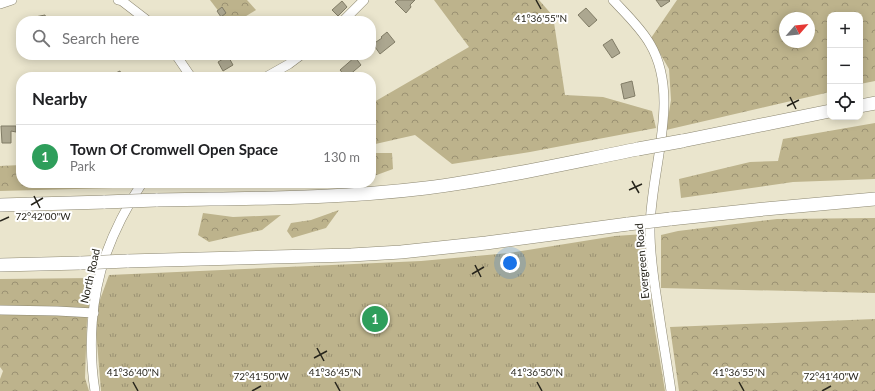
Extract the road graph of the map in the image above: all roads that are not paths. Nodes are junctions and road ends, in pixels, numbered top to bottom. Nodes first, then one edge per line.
1 (12, 0) edge
2 (118, 0) edge
3 (364, 0) edge
4 (613, 0) edge
5 (0, 4) edge
6 (142, 16) edge
7 (348, 16) edge
8 (179, 60) edge
9 (294, 60) edge
10 (188, 72) edge
11 (275, 72) edge
12 (875, 103) edge
13 (863, 105) edge
14 (827, 112) edge
15 (139, 188) edge
16 (875, 199) edge
17 (851, 201) junction
18 (0, 204) edge
19 (875, 205) edge
20 (0, 265) edge
21 (0, 310) edge
22 (94, 313) junction
23 (95, 391) edge
24 (671, 391) edge

1 - 5 street
2 - 6 street
3 - 7 street
4 - 24 street, Evergreen Road
8 - 10 street
9 - 11 street
12 - 13 highway
14 - 18 highway, bridge
15 - 22 street, North Road
16 - 17 highway
17 - 19 highway
17 - 20 highway, bridge
21 - 22 street, North Road
22 - 23 street

